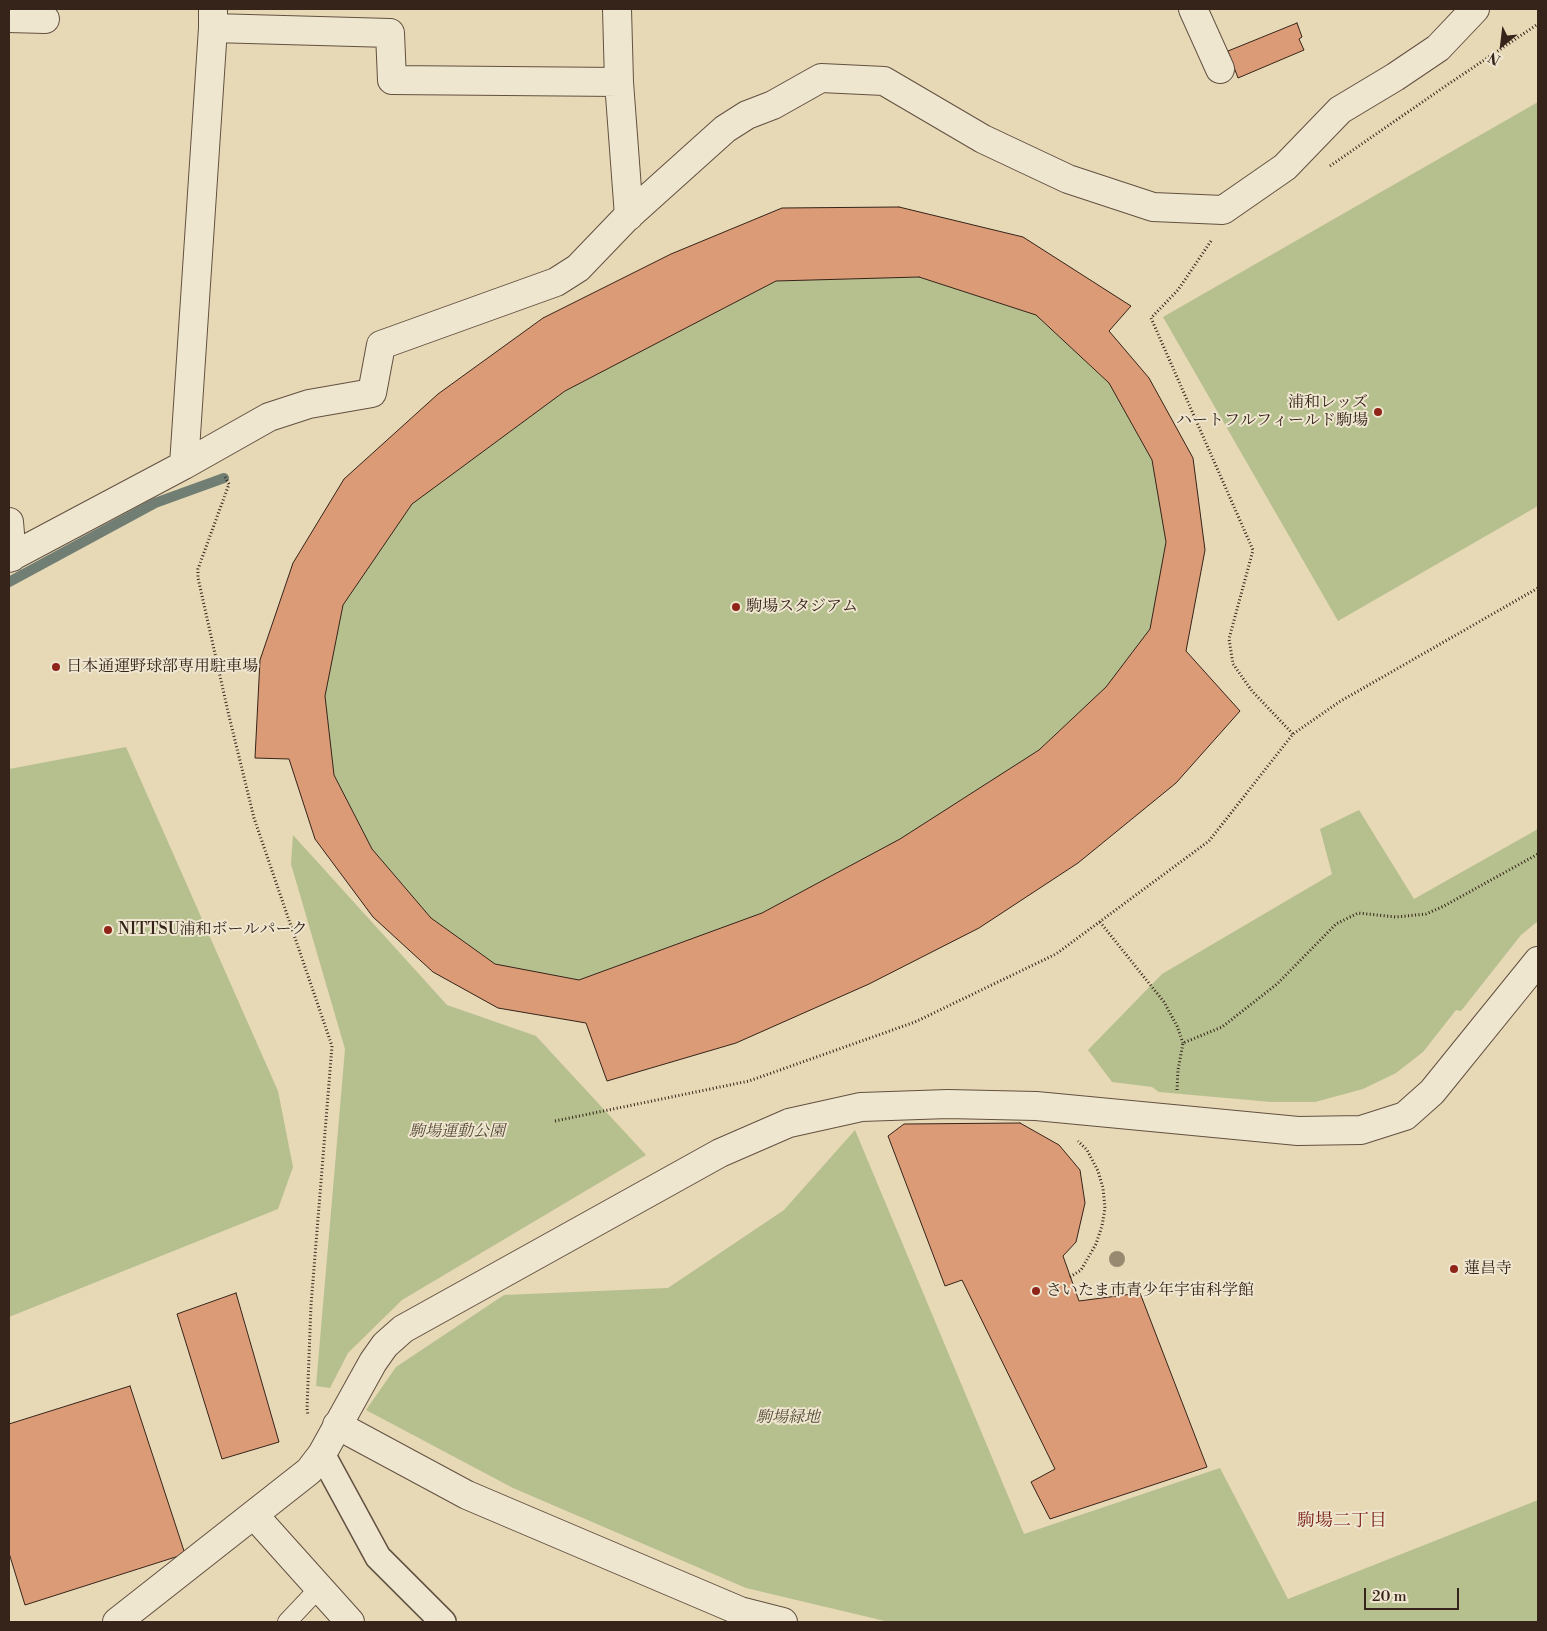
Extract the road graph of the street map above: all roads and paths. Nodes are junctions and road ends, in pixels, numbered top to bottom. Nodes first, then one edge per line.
1 (617, 9) edge
2 (1193, 9) edge
3 (1475, 9) edge
4 (9, 18) edge
5 (45, 18) dead end
6 (213, 19) edge
7 (1538, 24) edge
8 (1220, 69) dead end
9 (619, 82) junction
10 (1326, 169) dead end
11 (629, 216) junction
12 (1212, 240) dead end
13 (184, 465) junction
14 (224, 476) dead end
15 (9, 522) edge
16 (10, 558) edge
17 (1538, 588) edge
18 (1293, 734) junction
19 (1538, 854) edge
20 (1100, 922) junction
21 (1538, 961) edge
22 (1183, 1043) junction
23 (1176, 1096) dead end
24 (555, 1121) dead end
25 (1073, 1136) dead end
26 (1070, 1277) dead end
27 (330, 1439) junction
28 (254, 1515) junction
29 (320, 1587) junction
30 (738, 1616) edge
31 (117, 1622) edge
32 (287, 1622) edge
33 (350, 1622) edge
34 (443, 1622) edge
35 (783, 1622) edge

1 - 9 street
2 - 8 street
3 - 11 street
4 - 5 street
6 - 9 street
6 - 13 street
7 - 10 path
9 - 11 street
11 - 13 street
12 - 18 path
13 - 16 street
14 - 27 path
15 - 16 street
17 - 18 path
18 - 20 path
19 - 22 path
20 - 22 path
20 - 24 path
21 - 27 street
22 - 23 path
25 - 26 path
27 - 28 street
27 - 30 street
27 - 34 street
28 - 29 street
28 - 31 street
29 - 32 lane
29 - 33 street
30 - 35 street

